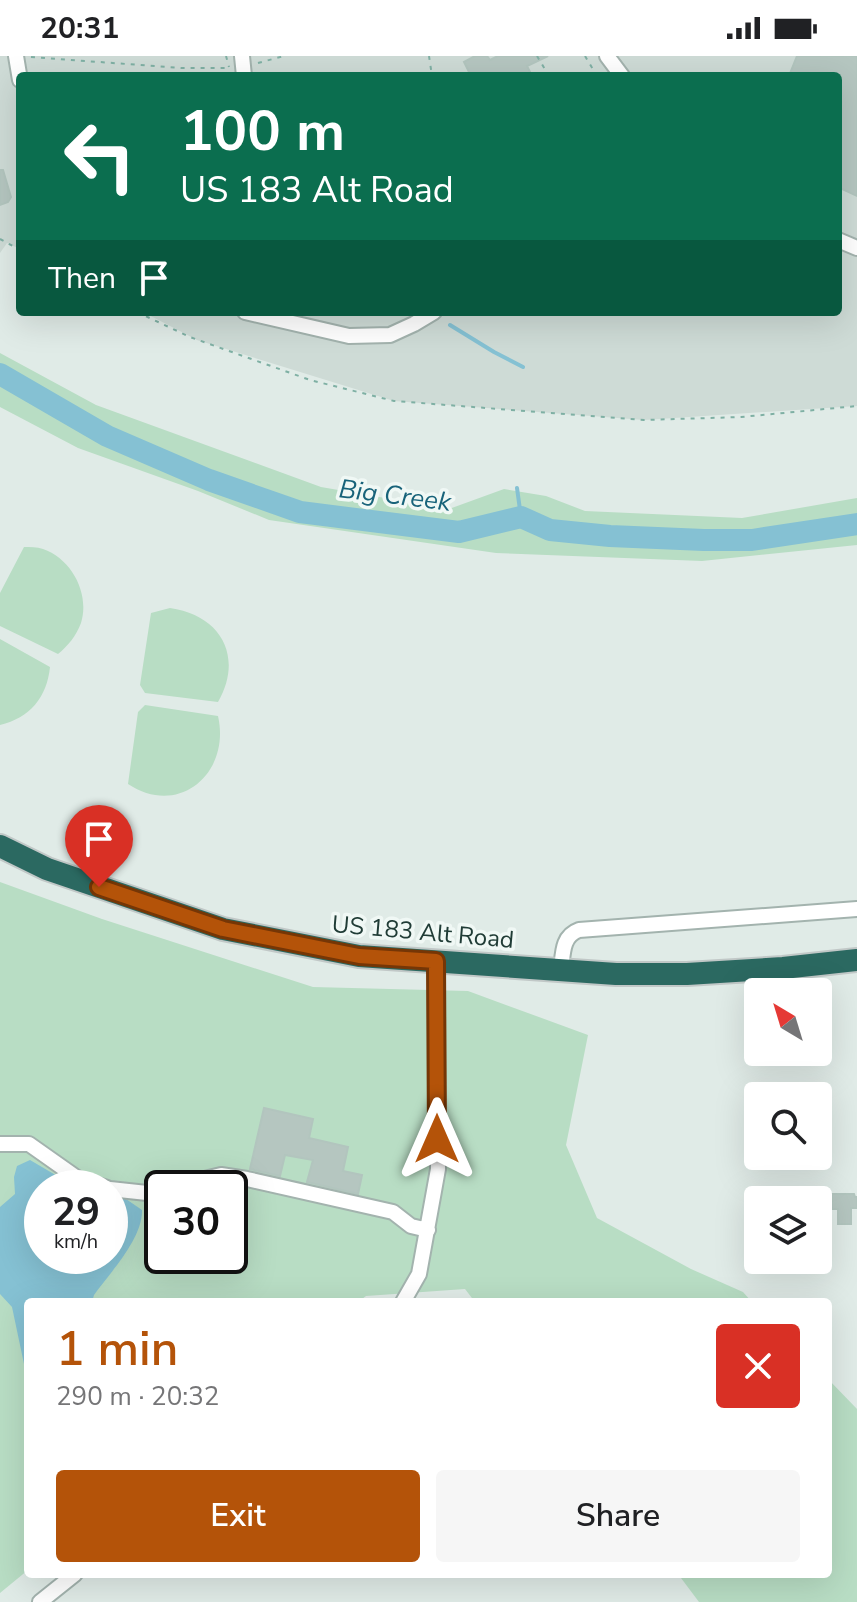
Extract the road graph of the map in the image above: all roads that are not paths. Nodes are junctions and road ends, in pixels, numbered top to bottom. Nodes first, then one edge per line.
1 (262, 316) edge
2 (427, 316) edge
3 (0, 846) edge
4 (857, 909) edge
5 (857, 960) edge
6 (436, 961) junction
7 (561, 970) junction
8 (0, 1144) edge
9 (66, 1170) edge
10 (248, 1179) edge
11 (428, 1230) junction
12 (405, 1298) edge
13 (70, 1578) edge
14 (40, 1602) edge

1 - 2 street
3 - 6 highway, US 183 Alt Road
4 - 7 street
5 - 7 highway, US 183 Alt Road
6 - 7 highway, US 183 Alt Road
6 - 11 street
8 - 9 street
10 - 11 street
11 - 12 street
13 - 14 street

